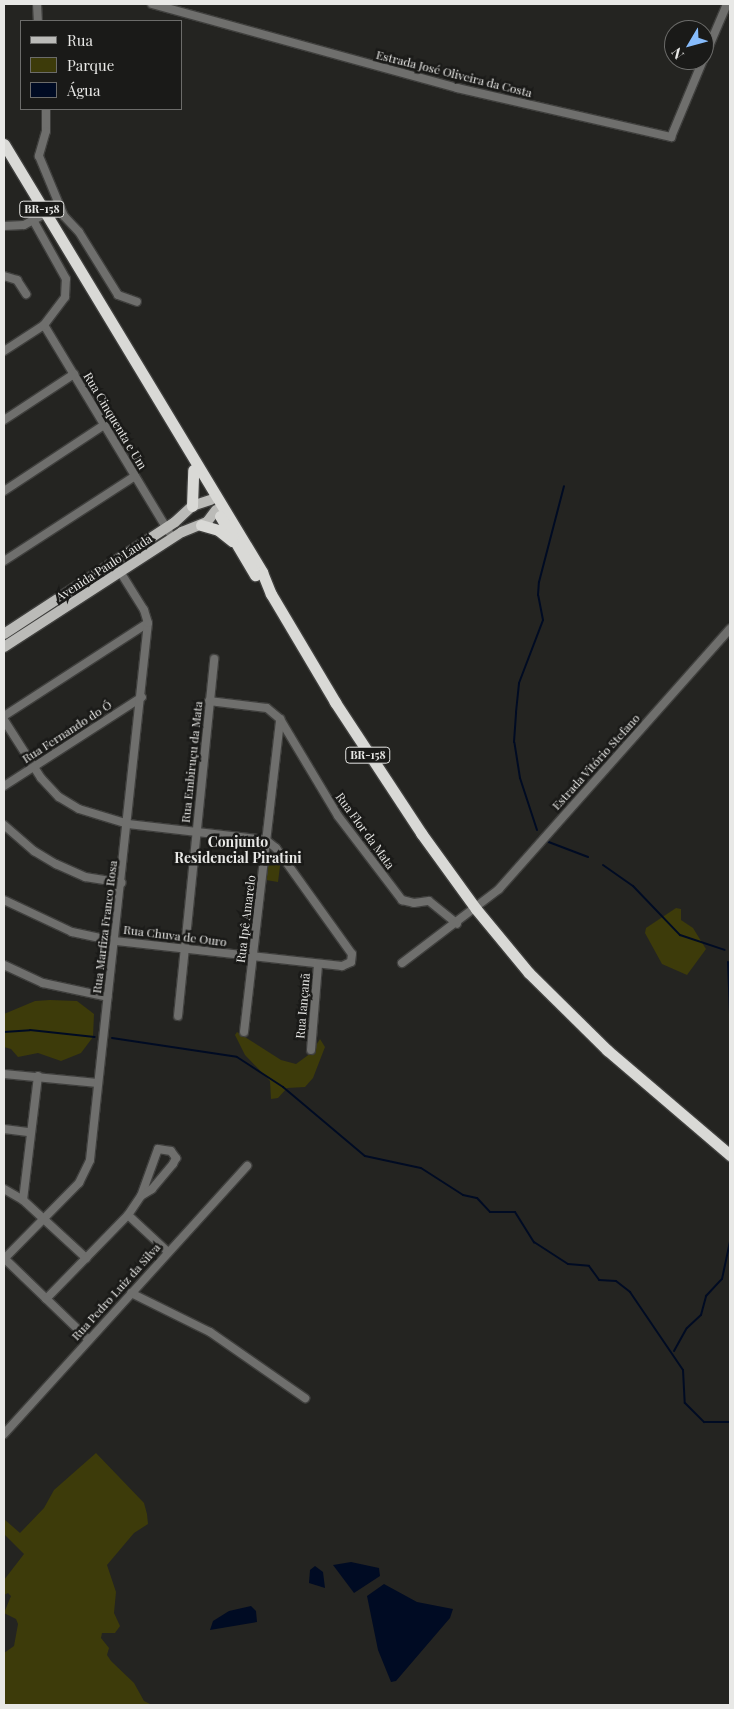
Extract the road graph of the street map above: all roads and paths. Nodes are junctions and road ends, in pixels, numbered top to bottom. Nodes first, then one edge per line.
1 (37, 4) edge
2 (152, 4) edge
3 (727, 4) edge
4 (38, 20) edge
5 (714, 35) edge
6 (699, 70) edge
7 (46, 110) edge
8 (4, 144) edge
9 (44, 214) junction
10 (64, 216) junction
11 (33, 220) junction
12 (51, 224) junction
13 (4, 226) edge
14 (4, 276) edge
15 (110, 285) junction
16 (26, 294) dead end
17 (93, 295) junction
18 (137, 302) dead end
19 (44, 325) junction
20 (4, 352) edge
21 (74, 374) junction
22 (148, 386) junction
23 (4, 420) edge
24 (104, 425) junction
25 (192, 470) junction
26 (135, 476) junction
27 (4, 491) edge
28 (216, 504) junction
29 (192, 506) junction
30 (201, 525) junction
31 (166, 528) junction
32 (172, 538) junction
33 (237, 546) junction
34 (4, 561) edge
35 (114, 562) junction
36 (120, 572) junction
37 (271, 594) junction
38 (148, 623) junction
39 (730, 629) edge
40 (4, 634) edge
41 (4, 647) edge
42 (214, 659) dead end
43 (142, 697) junction
44 (209, 702) junction
45 (4, 716) edge
46 (280, 719) junction
47 (4, 720) edge
48 (34, 766) junction
49 (4, 786) edge
50 (128, 824) junction
51 (4, 825) edge
52 (196, 832) junction
53 (266, 840) junction
54 (122, 883) junction
55 (4, 900) edge
56 (476, 909) junction
57 (457, 924) junction
58 (114, 941) junction
59 (184, 948) junction
60 (252, 956) junction
61 (318, 964) junction
62 (402, 964) dead end
63 (4, 965) edge
64 (108, 997) junction
65 (178, 1016) dead end
66 (244, 1032) dead end
67 (311, 1050) dead end
68 (4, 1074) edge
69 (38, 1076) junction
70 (98, 1083) junction
71 (4, 1129) edge
72 (30, 1132) junction
73 (730, 1155) edge
74 (246, 1166) dead end
75 (4, 1189) edge
76 (141, 1196) junction
77 (23, 1200) junction
78 (128, 1215) junction
79 (44, 1217) junction
80 (168, 1252) junction
81 (4, 1258) edge
82 (86, 1258) junction
83 (131, 1293) junction
84 (46, 1299) junction
85 (89, 1340) junction
86 (305, 1398) dead end
87 (4, 1434) edge

1 - 4 street
2 - 6 street, Estrada José Oliveira da Costa
3 - 5 street, Estrada José Oliveira da Costa
7 - 10 street
8 - 9 highway, BR-158
9 - 11 street
9 - 12 highway, BR-158
10 - 12 street
10 - 15 street
11 - 13 street
11 - 19 street
12 - 17 highway, BR-158
14 - 16 street
15 - 17 street
15 - 18 street
17 - 22 highway, BR-158
19 - 20 street
19 - 21 street, Rua Cinquenta e Um
21 - 23 street
21 - 24 street, Rua Cinquenta e Um
22 - 25 highway, BR-158
22 - 28 highway, BR-158
24 - 26 street, Rua Cinquenta e Um
24 - 27 street
25 - 28 highway, BR-158
25 - 29 highway
26 - 31 street, Rua Cinquenta e Um
26 - 34 street
28 - 29 main road, Avenida Paulo Lauda
28 - 30 main road, Avenida Paulo Lauda
28 - 33 highway, BR-158
28 - 37 highway, BR-158
29 - 31 main road, Avenida Paulo Lauda
30 - 32 main road, Avenida Paulo Lauda
30 - 33 highway
31 - 32 street, Rua Cinquenta e Um
31 - 35 main road, Avenida Paulo Lauda
32 - 36 main road, Avenida Paulo Lauda
33 - 37 highway, BR-158
35 - 36 street, Rua Marfiza Franco Rosa
35 - 40 main road, Avenida Paulo Lauda
36 - 38 street, Rua Marfiza Franco Rosa
36 - 41 main road, Avenida Paulo Lauda
37 - 56 highway, BR-158
38 - 43 street, Rua Marfiza Franco Rosa
38 - 45 street
39 - 56 street, Estrada Vitório Stefano
42 - 44 street, Rua Embiruçu da Mata
43 - 48 street, Rua Fernando do Ó
43 - 50 street, Rua Marfiza Franco Rosa
44 - 46 street
44 - 52 street, Rua Embiruçu da Mata
46 - 53 street, Rua Ipê Amarelo
46 - 57 street, Rua Flor da Mata
47 - 48 street
48 - 49 street, Rua Fernando do Ó
48 - 50 street
50 - 52 street
50 - 54 street, Rua Marfiza Franco Rosa
51 - 54 street
52 - 53 street
52 - 59 street, Rua Embiruçu da Mata
53 - 60 street, Rua Ipê Amarelo
53 - 61 street, Rua Chuva de Ouro
54 - 58 street, Rua Marfiza Franco Rosa
55 - 58 street, Rua Chuva de Ouro
56 - 57 street
56 - 73 highway, BR-158
57 - 62 street
58 - 59 street, Rua Chuva de Ouro
58 - 64 street, Rua Marfiza Franco Rosa
59 - 60 street, Rua Chuva de Ouro
59 - 65 street, Rua Embiruçu da Mata
60 - 61 street, Rua Chuva de Ouro
60 - 66 street, Rua Ipê Amarelo
61 - 67 street, Rua Iançanã
63 - 64 street
64 - 70 street, Rua Marfiza Franco Rosa
68 - 69 street
69 - 70 street
69 - 72 street
70 - 79 street, Rua Marfiza Franco Rosa
71 - 72 street
72 - 77 street
74 - 80 street, Rua Pedro Luiz da Silva
75 - 77 street
76 - 76 street
76 - 78 street
77 - 79 street
78 - 80 street
78 - 82 street
79 - 81 street, Rua Marfiza Franco Rosa
79 - 82 street
80 - 83 street, Rua Pedro Luiz da Silva
81 - 84 street
82 - 84 street
83 - 85 street, Rua Pedro Luiz da Silva
83 - 86 street
84 - 85 street
85 - 87 street, Rua Pedro Luiz da Silva

